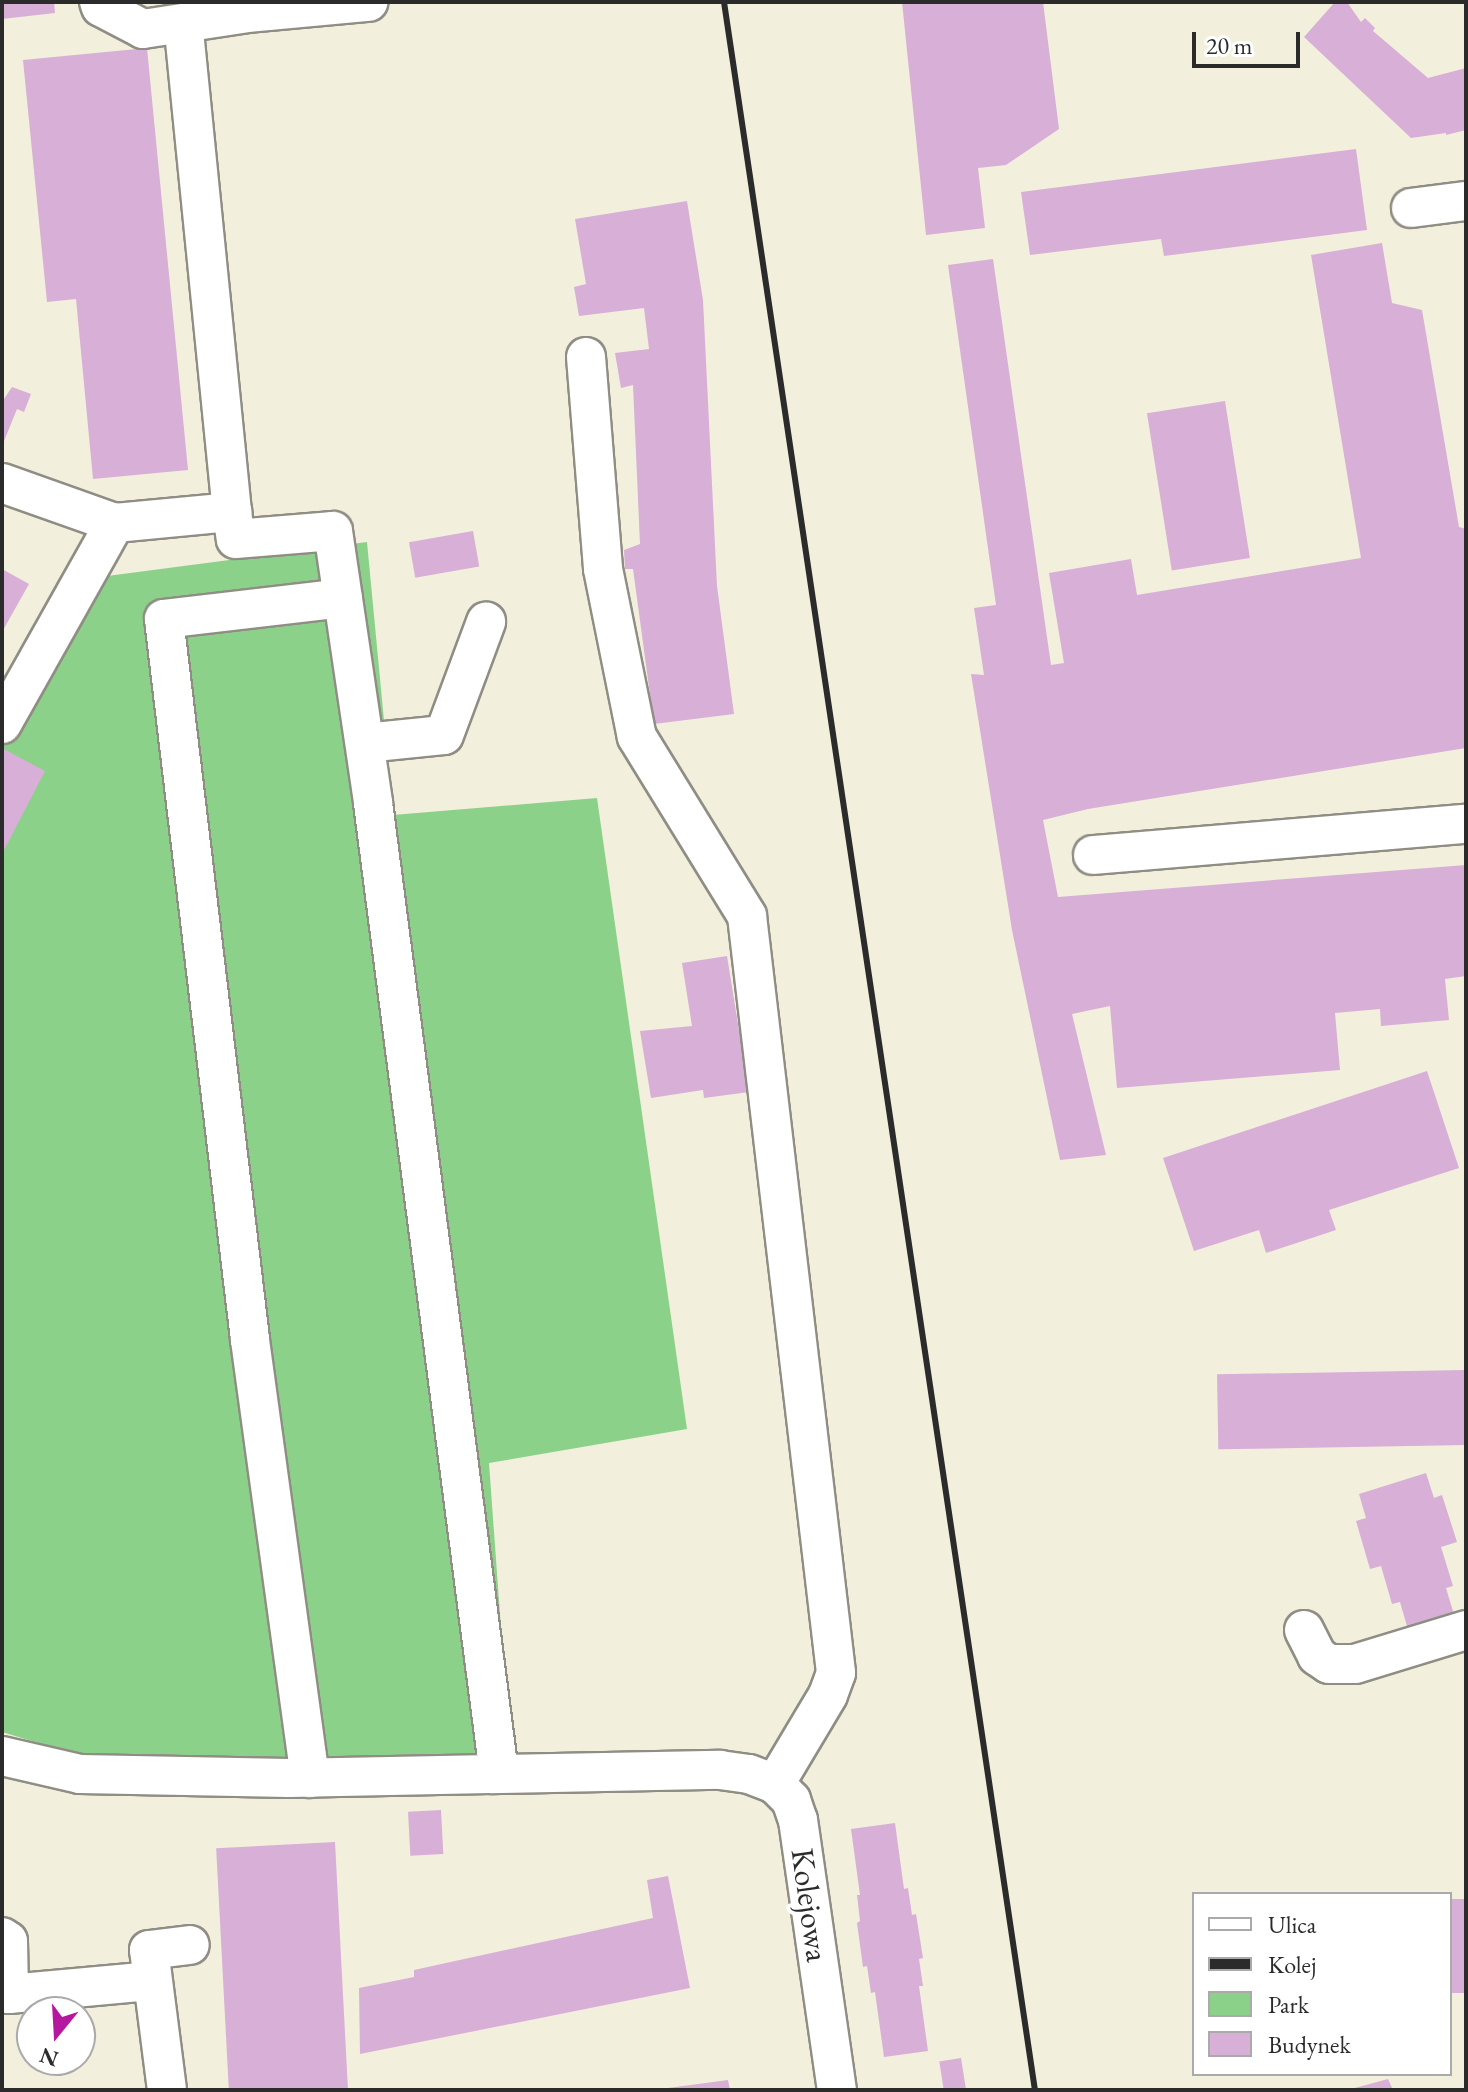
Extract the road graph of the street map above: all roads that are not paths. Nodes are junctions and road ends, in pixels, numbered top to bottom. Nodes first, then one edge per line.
1 (99, 2) edge
2 (369, 2) edge
3 (246, 8) edge
4 (183, 23) junction
5 (1466, 201) edge
6 (1411, 208) dead end
7 (586, 357) dead end
8 (2, 483) edge
9 (232, 512) junction
10 (115, 523) junction
11 (343, 598) junction
12 (486, 622) dead end
13 (2, 724) edge
14 (365, 743) junction
15 (1466, 824) edge
16 (1093, 855) dead end
17 (1304, 1630) dead end
18 (1466, 1630) edge
19 (2, 1756) edge
20 (499, 1773) junction
21 (310, 1778) junction
22 (775, 1784) junction
23 (2, 1937) edge
24 (190, 1945) dead end
25 (152, 1981) junction
26 (6, 1999) edge
27 (167, 2090) edge
28 (837, 2090) edge

1 - 4 street
2 - 3 street
3 - 4 street
4 - 9 street
5 - 6 street
7 - 22 street
8 - 10 street
9 - 10 street
9 - 11 street
10 - 13 street
11 - 14 street
11 - 21 street
12 - 14 street
14 - 20 street
15 - 16 street
17 - 18 street
19 - 21 street
20 - 21 street
20 - 22 street
22 - 28 street, Kolejowa
23 - 26 street
24 - 25 street
25 - 26 street
25 - 27 street

